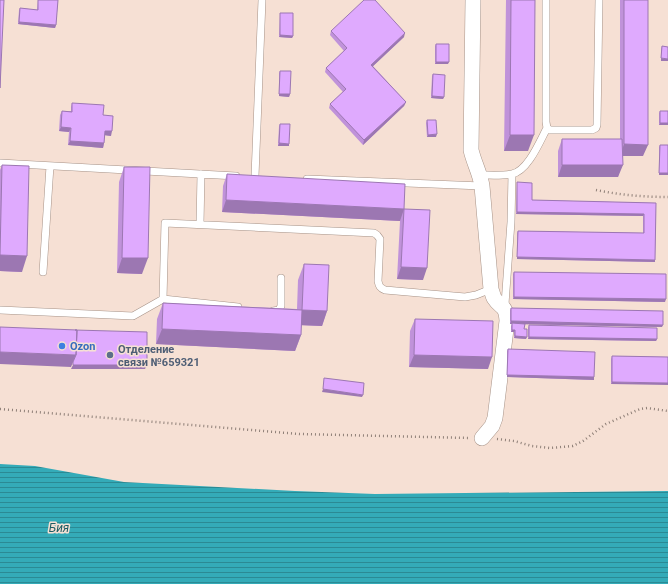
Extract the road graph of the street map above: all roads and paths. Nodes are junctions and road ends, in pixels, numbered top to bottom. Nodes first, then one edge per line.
1 (262, 0) edge
2 (473, 0) edge
3 (546, 0) edge
4 (599, 0) edge
5 (547, 128) junction
6 (0, 163) edge
7 (50, 166) junction
8 (201, 174) junction
9 (512, 174) junction
10 (255, 176) junction
11 (263, 177) edge
12 (302, 178) edge
13 (481, 180) junction
14 (596, 190) dead end
15 (668, 197) edge
16 (200, 224) junction
17 (43, 272) dead end
18 (282, 278) dead end
19 (491, 289) junction
20 (163, 299) junction
21 (505, 304) dead end
22 (245, 308) edge
23 (0, 310) edge
24 (267, 311) edge
25 (0, 409) edge
26 (668, 411) edge
27 (482, 438) junction

1 - 10 lane
2 - 13 street
3 - 5 lane
4 - 5 lane
5 - 9 lane
6 - 7 lane
7 - 8 lane
7 - 17 lane
8 - 10 lane
8 - 16 lane
9 - 13 lane
9 - 21 lane
10 - 11 lane
12 - 13 lane
13 - 19 street
14 - 15 path
16 - 19 lane
16 - 20 lane
18 - 24 lane
19 - 27 street
20 - 22 lane
20 - 23 lane
25 - 27 path
26 - 27 path

